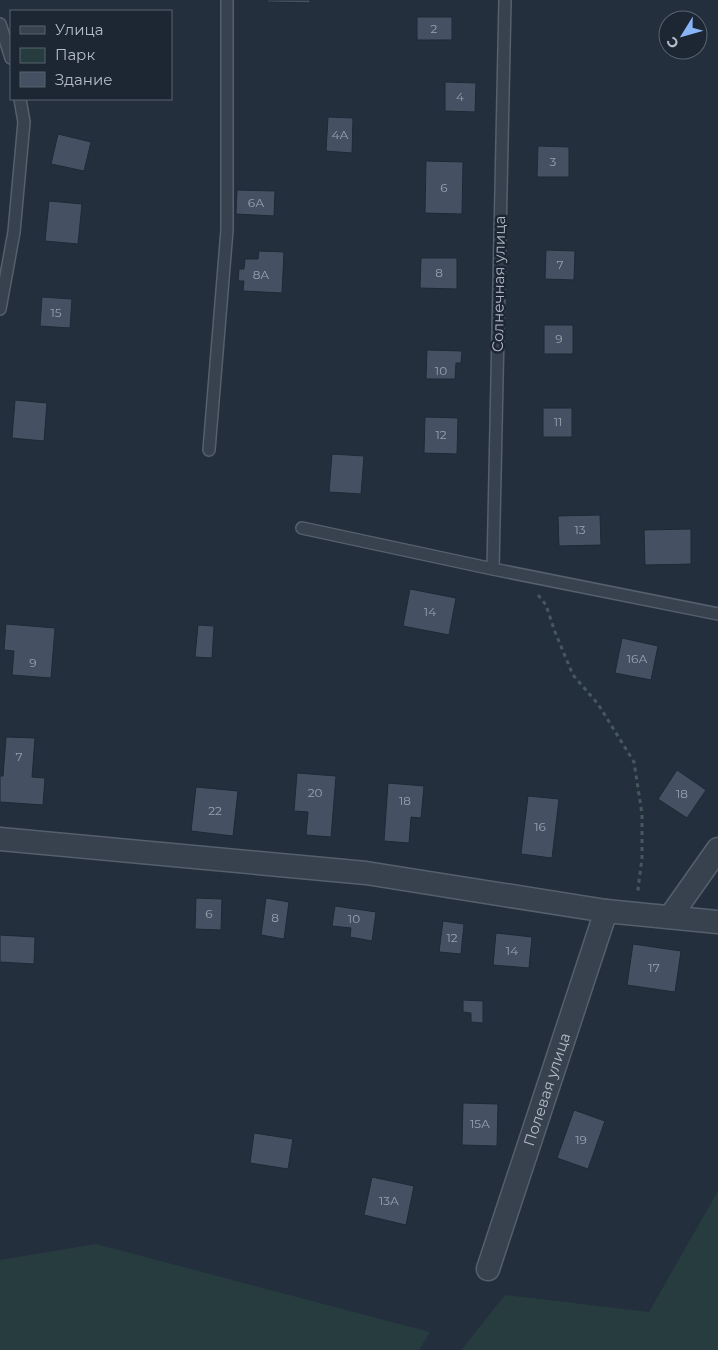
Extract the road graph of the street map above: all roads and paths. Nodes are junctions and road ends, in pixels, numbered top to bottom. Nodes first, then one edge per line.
1 (228, 0) edge
2 (505, 0) edge
3 (0, 24) edge
4 (10, 55) edge
5 (20, 100) edge
6 (0, 309) edge
7 (209, 450) dead end
8 (302, 528) dead end
9 (494, 569) junction
10 (536, 592) dead end
11 (718, 614) edge
12 (0, 839) edge
13 (718, 849) edge
14 (645, 895) dead end
15 (606, 911) junction
16 (670, 918) junction
17 (718, 922) edge
18 (488, 1269) dead end

1 - 7 lane
2 - 9 lane, Солнечная улица
3 - 4 lane
5 - 6 lane
8 - 9 lane
9 - 11 lane
10 - 14 path
12 - 15 street
13 - 16 street
15 - 16 street
15 - 18 street, Полевая улица
16 - 17 street

